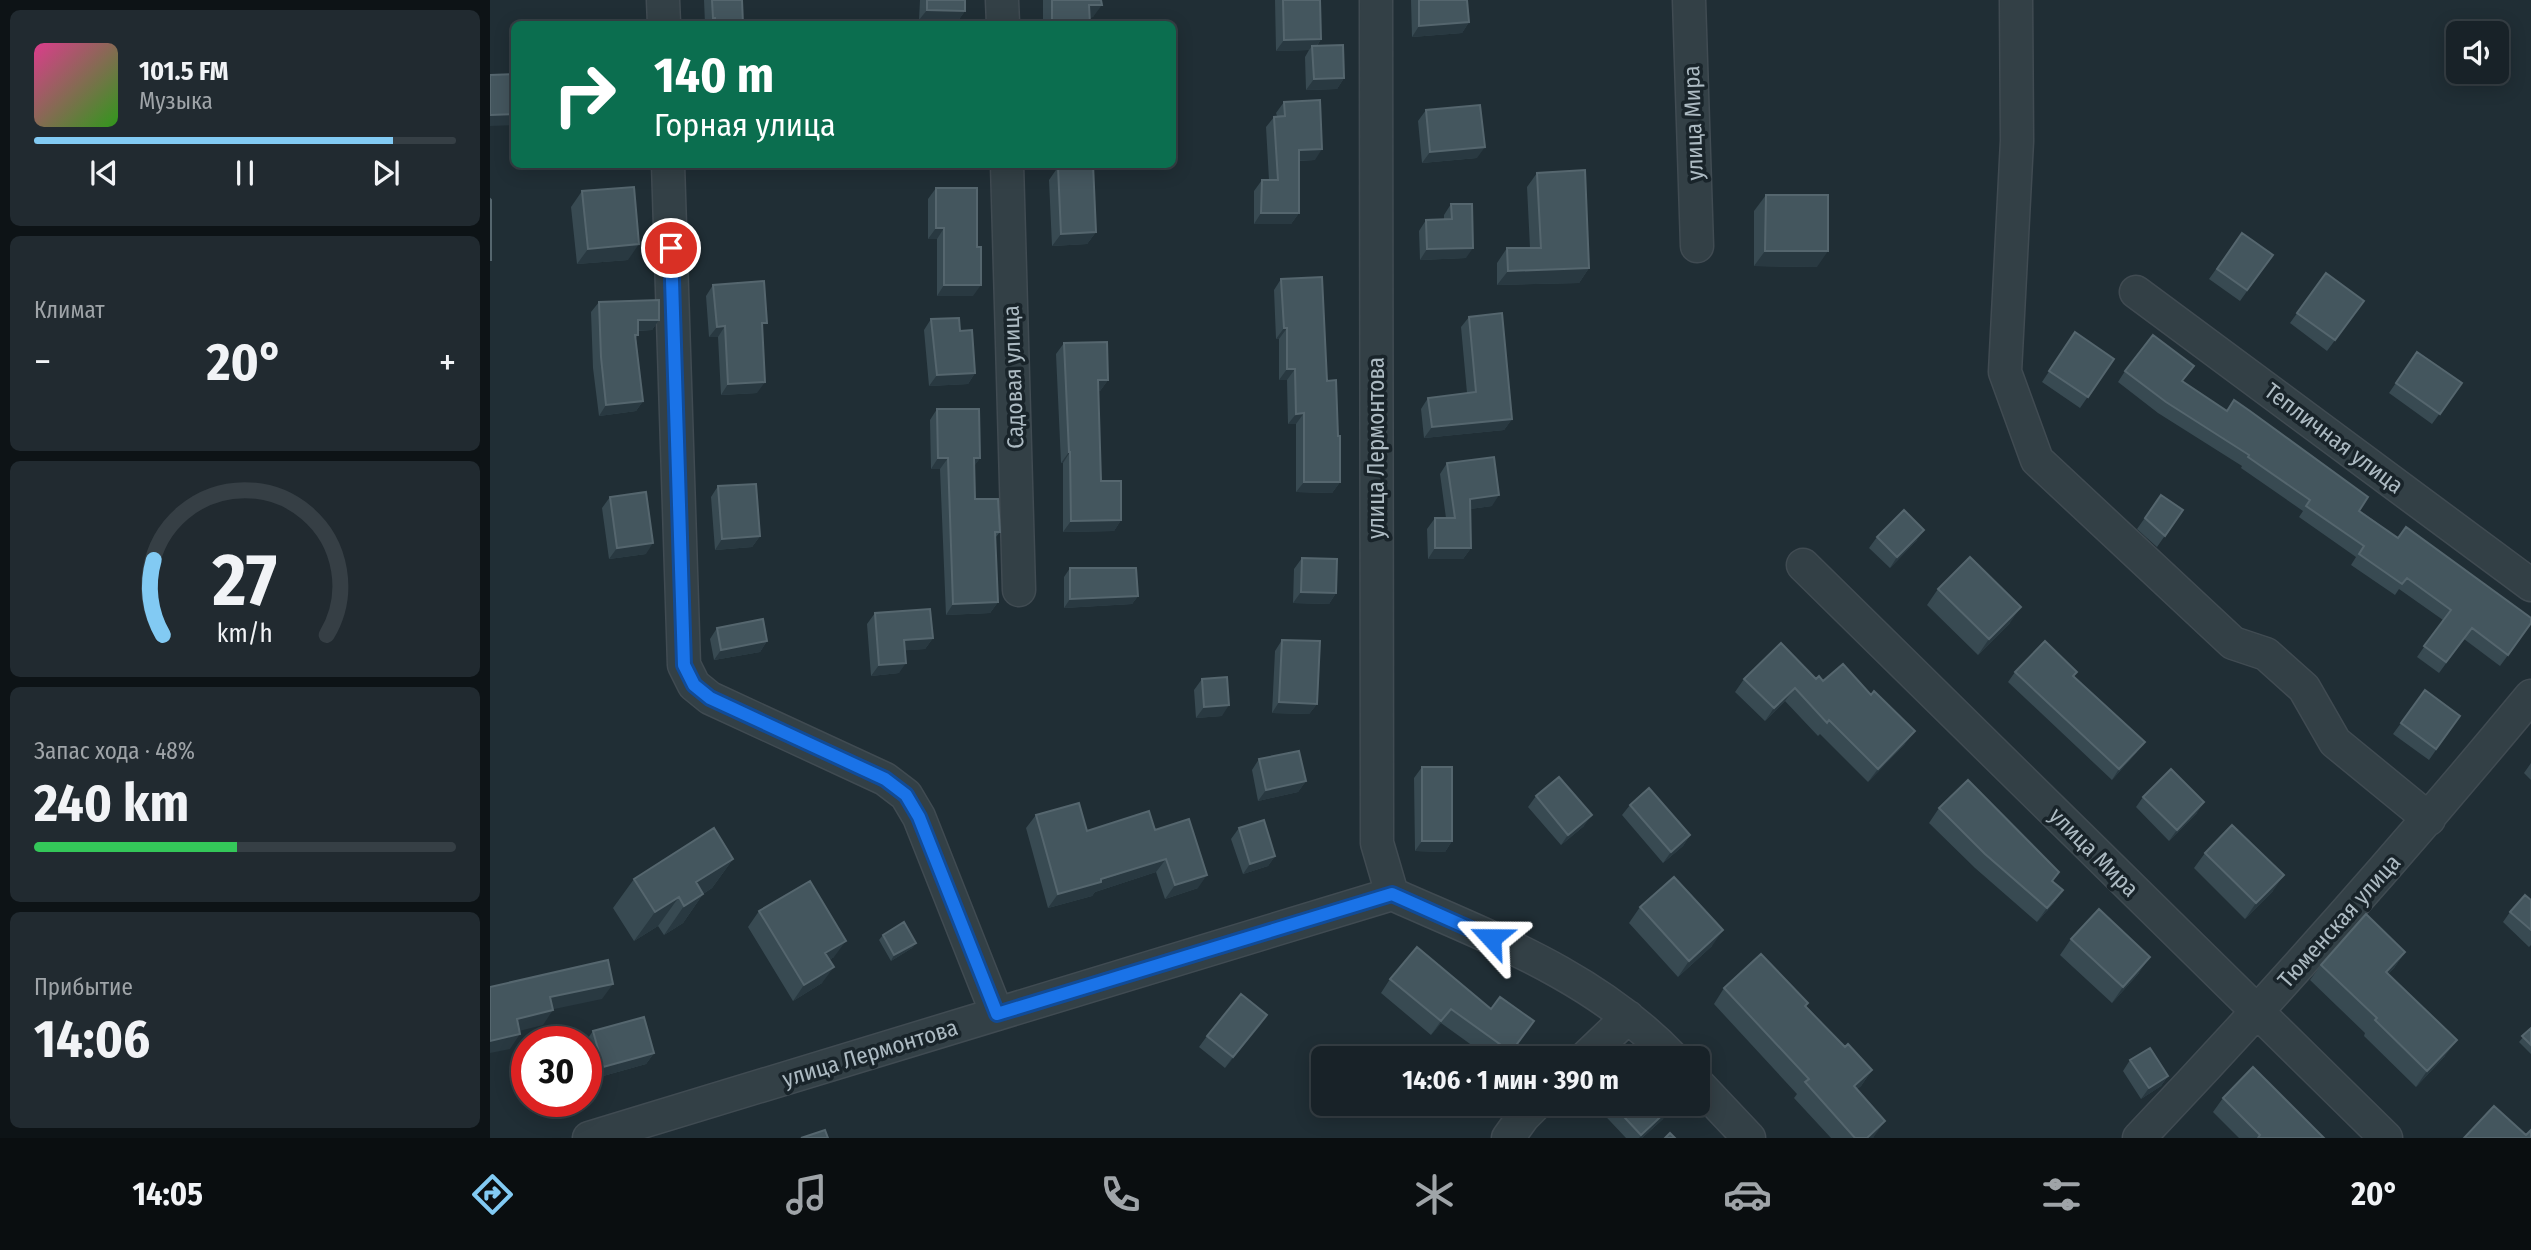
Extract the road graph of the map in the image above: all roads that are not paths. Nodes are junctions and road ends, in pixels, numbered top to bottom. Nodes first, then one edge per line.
1 (663, 0) edge
2 (1002, 0) edge
3 (1376, 0) edge
4 (1689, 0) edge
5 (2016, 0) edge
6 (664, 21) edge
7 (1003, 21) edge
8 (668, 168) edge
9 (1007, 168) edge
10 (1697, 246) dead end
11 (2136, 292) dead end
12 (1803, 565) dead end
13 (2531, 584) edge
14 (1019, 590) dead end
15 (2531, 696) edge
16 (2429, 819) junction
17 (1392, 894) junction
18 (2257, 1013) junction
19 (997, 1014) junction
20 (1628, 1017) junction
21 (1598, 1046) edge
22 (1660, 1046) edge
23 (1710, 1097) edge
24 (1524, 1116) edge
25 (589, 1138) edge
26 (1508, 1138) edge
27 (1749, 1138) edge
28 (2138, 1138) edge
29 (2386, 1138) edge

1 - 6 street
2 - 7 street
3 - 17 street, улица Лермонтова
4 - 10 street, улица Мира
5 - 16 street
8 - 19 street
9 - 14 street, Садовая улица
11 - 13 street, Тепличная улица
12 - 18 street, улица Мира
15 - 16 street, Тюменская улица
16 - 18 street, Тюменская улица
17 - 19 street, улица Лермонтова
17 - 20 street
18 - 28 street, Тюменская улица
18 - 29 street, улица Мира
19 - 25 street, улица Лермонтова
20 - 21 street
20 - 22 street
23 - 27 street
24 - 26 street

